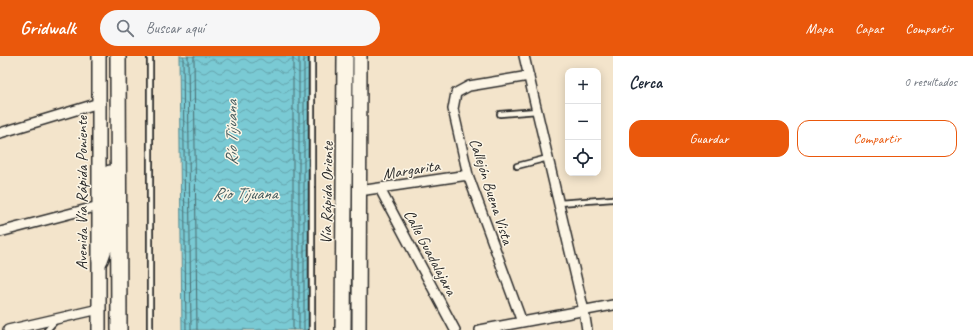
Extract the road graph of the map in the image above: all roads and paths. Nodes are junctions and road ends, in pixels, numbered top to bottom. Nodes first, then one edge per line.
1 (99, 56) edge
2 (118, 56) edge
3 (150, 56) edge
4 (312, 56) edge
5 (345, 56) edge
6 (351, 56) edge
7 (360, 56) edge
8 (524, 56) edge
9 (528, 76) junction
10 (119, 89) junction
11 (99, 103) junction
12 (537, 111) junction
13 (500, 114) dead end
14 (0, 133) edge
15 (345, 136) junction
16 (548, 158) junction
17 (517, 166) dead end
18 (468, 175) junction
19 (380, 189) junction
20 (360, 191) junction
21 (613, 199) edge
22 (559, 203) junction
23 (99, 206) junction
24 (0, 232) edge
25 (100, 260) junction
26 (613, 305) edge
27 (100, 309) junction
28 (584, 310) junction
29 (57, 319) junction
30 (522, 322) junction
31 (8, 330) edge
32 (48, 330) edge
33 (99, 330) edge
34 (119, 330) edge
35 (150, 330) edge
36 (312, 330) edge
37 (343, 330) edge
38 (359, 330) edge
39 (455, 330) edge
40 (480, 330) edge
41 (587, 330) edge

1 - 11 main road, Avenida Vía Rápida Poniente
2 - 10 highway
3 - 35 lane
4 - 36 lane
5 - 15 highway, Vía Rápida Oriente
6 - 15 highway
7 - 20 main road
8 - 9 street
9 - 12 street
9 - 18 street, Callejón Buena Vista
10 - 25 highway
10 - 34 highway
11 - 14 street
11 - 23 main road, Avenida Vía Rápida Poniente
12 - 13 lane
12 - 16 street
15 - 37 highway, Vía Rápida Oriente
16 - 17 lane
16 - 22 street
18 - 19 street, Margarita
18 - 30 street, Callejón Buena Vista
19 - 20 street, Margarita
19 - 39 street, Calle Guadalajara
20 - 38 main road
21 - 22 lane
22 - 28 street
23 - 24 street
23 - 25 main road, Avenida Vía Rápida Poniente
25 - 27 main road, Avenida Vía Rápida Poniente
26 - 28 street
27 - 29 street
27 - 33 main road, Avenida Vía Rápida Poniente
28 - 30 street
28 - 41 street
29 - 31 street
29 - 32 lane
30 - 40 street

